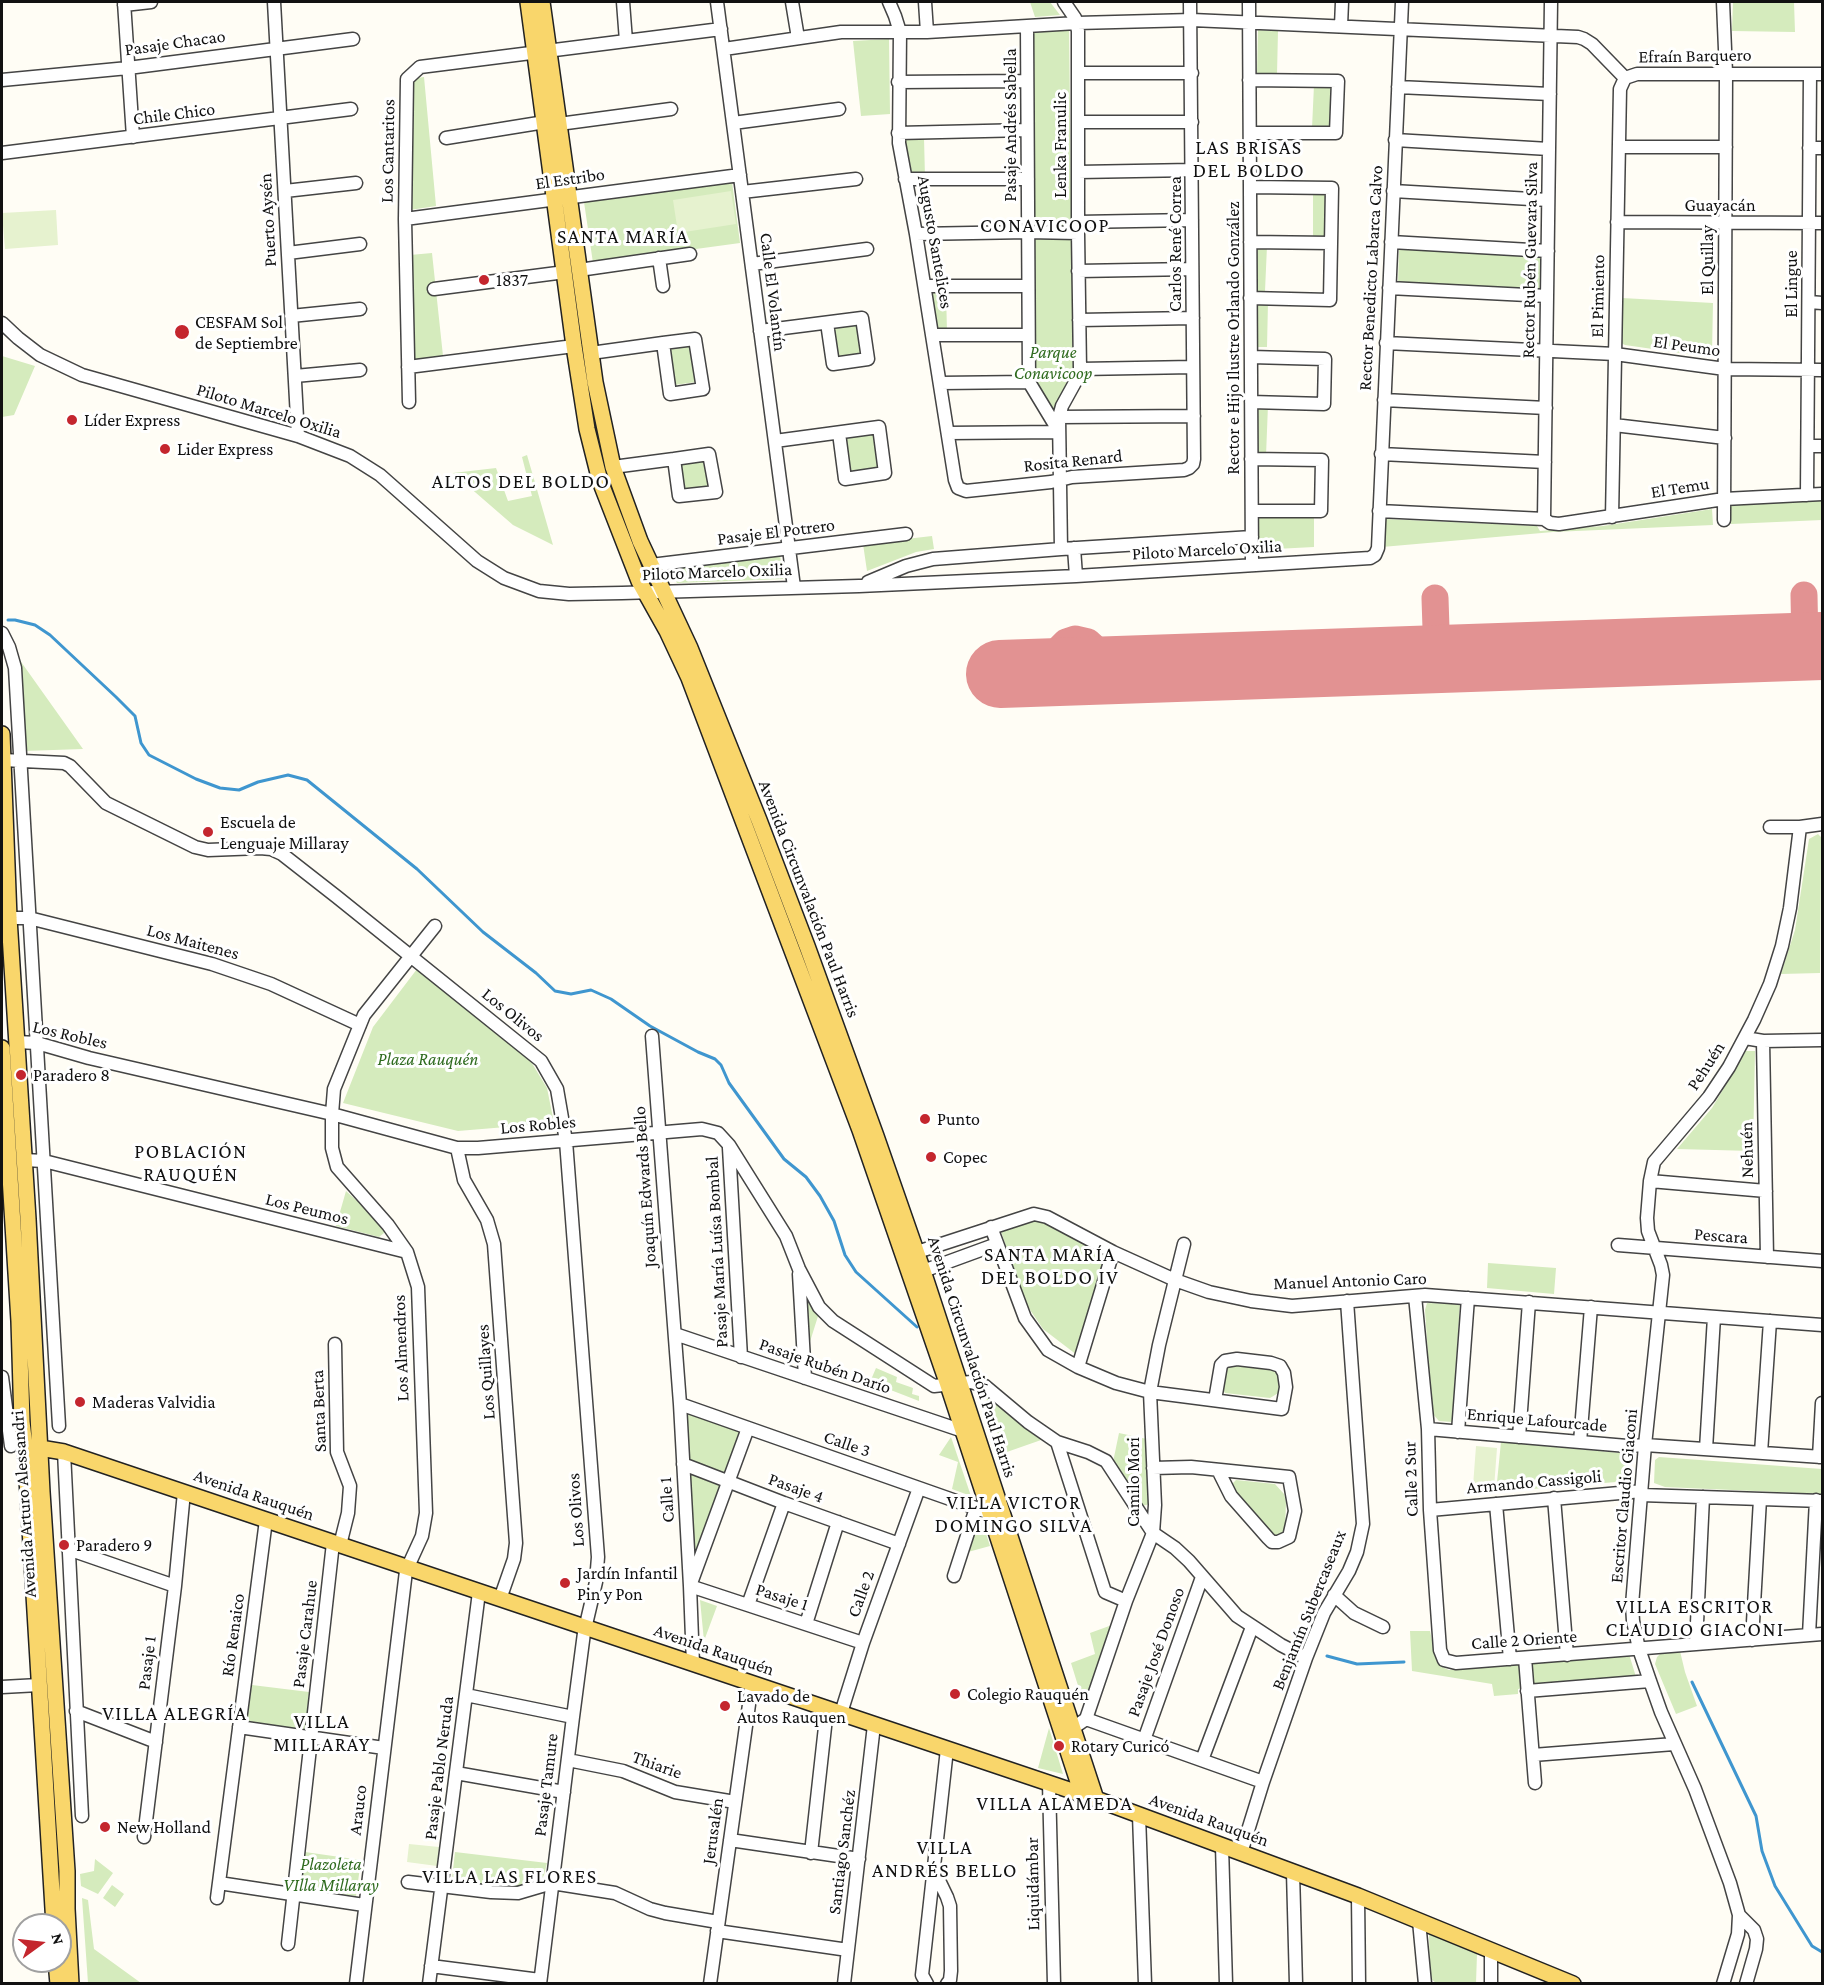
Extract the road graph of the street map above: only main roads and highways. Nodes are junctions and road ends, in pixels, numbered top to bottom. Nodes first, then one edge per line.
1 (528, 2) edge
2 (542, 2) edge
3 (542, 51) junction
4 (572, 271) junction
5 (2, 734) edge
6 (2, 759) edge
7 (2, 1048) edge
8 (21, 1097) junction
9 (3, 1101) edge
10 (910, 1255) junction
11 (954, 1384) junction
12 (19, 1447) edge
13 (990, 1512) junction
14 (1089, 1797) junction
15 (53, 1913) edge
16 (71, 1983) edge
17 (1573, 1983) edge

1 - 3 main road, Avenida Circunvalación Paul Harris
2 - 3 main road, Avenida Circunvalación Paul Harris
3 - 4 main road, Avenida Circunvalación Paul Harris
4 - 10 main road, Avenida Circunvalación Paul Harris
4 - 10 main road, Avenida Circunvalación Paul Harris
5 - 6 main road, Avenida Arturo Alessandri
6 - 8 main road, Avenida Arturo Alessandri
7 - 9 main road, Avenida Arturo Alessandri
8 - 9 main road
8 - 12 main road, Avenida Arturo Alessandri
9 - 12 main road, Avenida Arturo Alessandri
10 - 11 main road, Avenida Circunvalación Paul Harris
11 - 13 main road, Avenida Circunvalación Paul Harris
11 - 13 main road, Avenida Circunvalación Paul Harris
12 - 14 main road, Avenida Rauquén
12 - 15 main road, Avenida Arturo Alessandri
12 - 16 main road, Avenida Arturo Alessandri
13 - 14 main road, Avenida Circunvalación Paul Harris
14 - 17 main road, Avenida Rauquén

